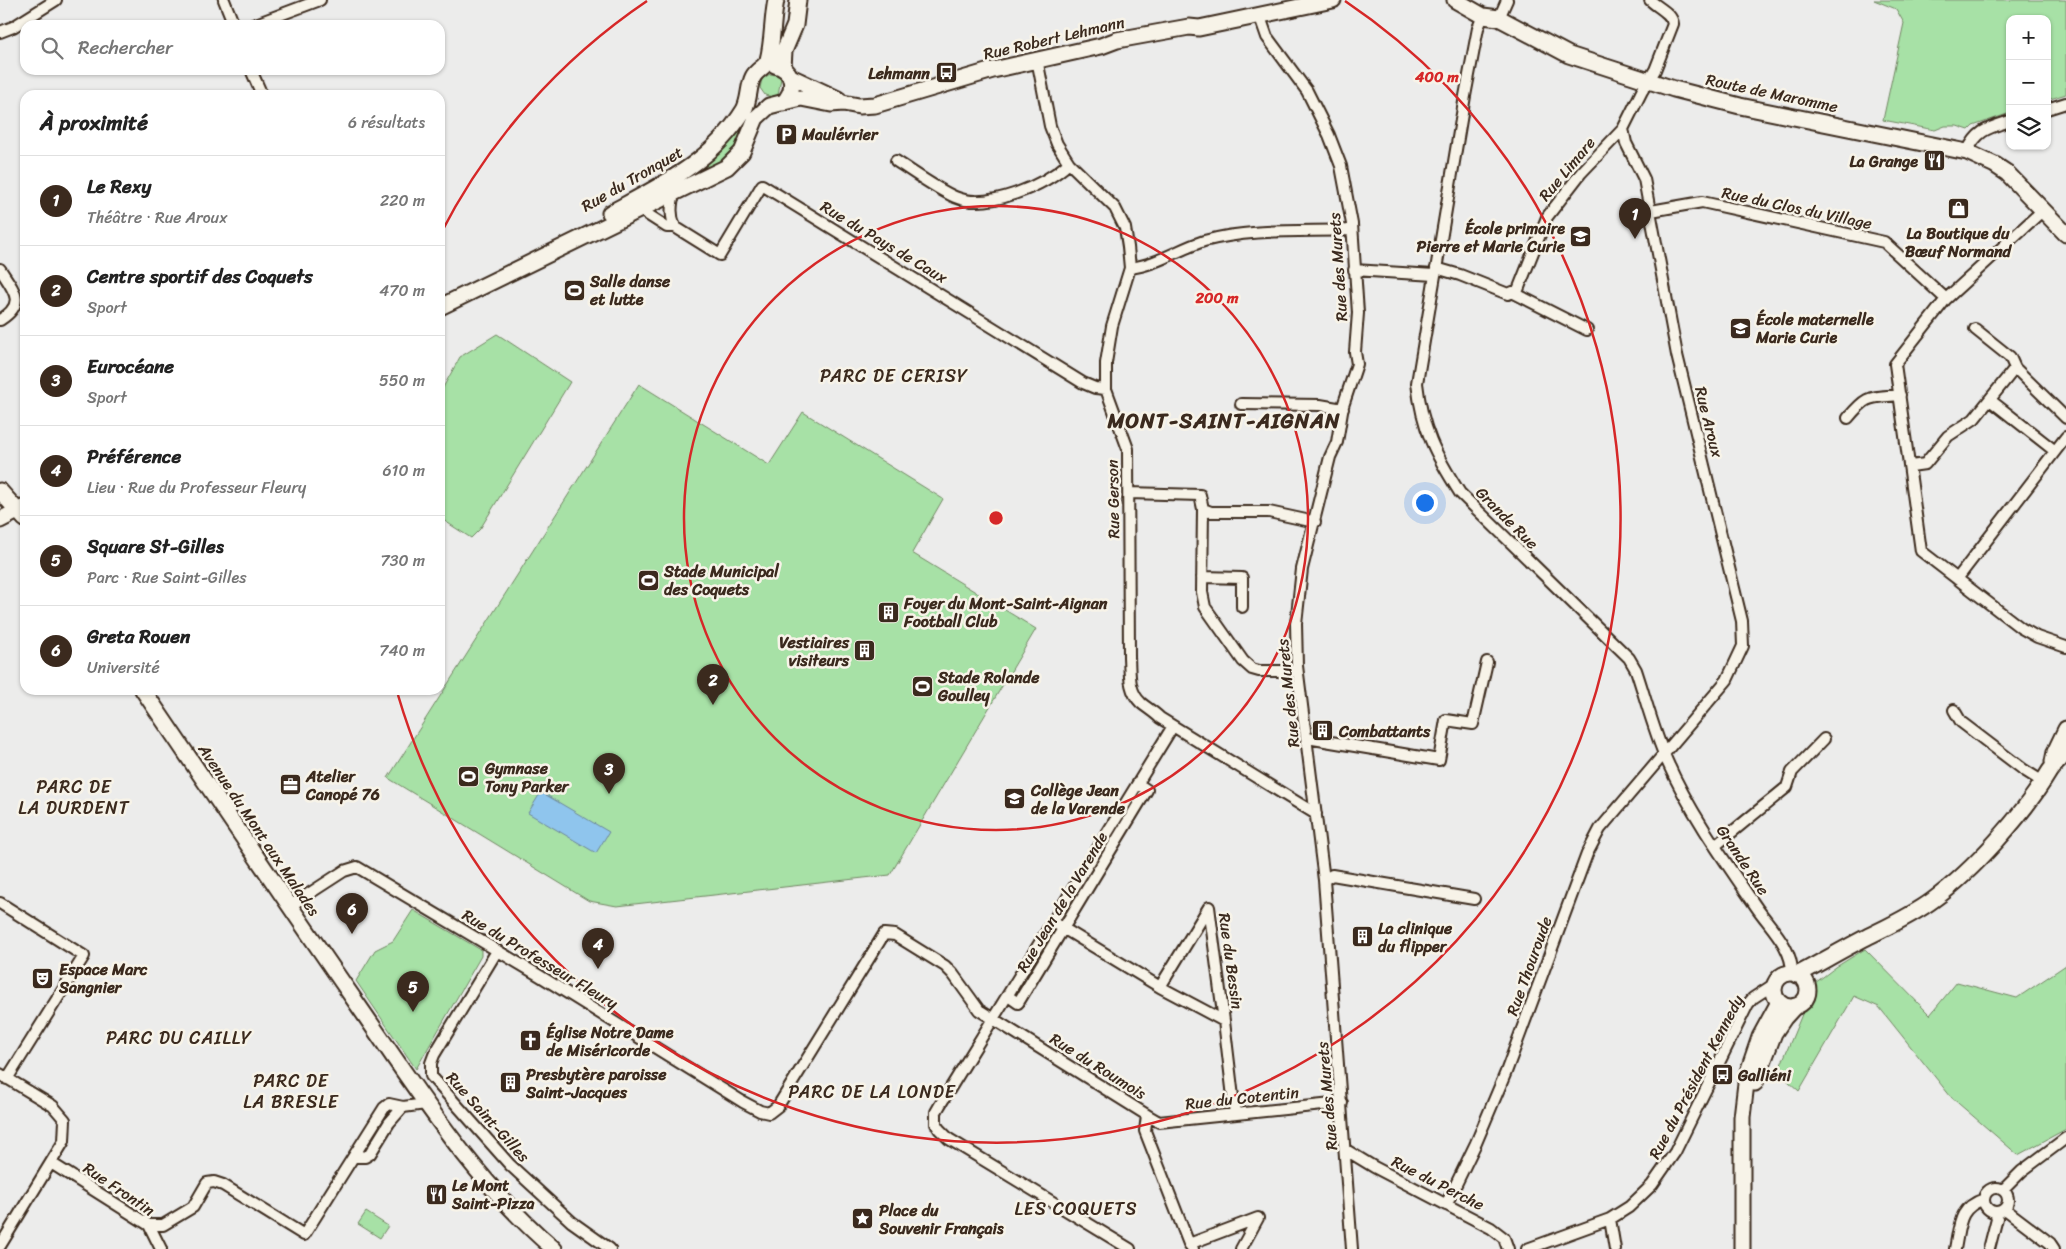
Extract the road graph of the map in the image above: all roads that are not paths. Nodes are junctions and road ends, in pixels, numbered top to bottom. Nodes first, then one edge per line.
1 (56, 0) edge
2 (224, 0) edge
3 (320, 0) edge
4 (776, 0) edge
5 (798, 0) edge
6 (1333, 0) edge
7 (1455, 0) edge
8 (1506, 0) edge
9 (1650, 0) edge
10 (1259, 14) junction
11 (1483, 16) junction
12 (1499, 18) junction
13 (24, 20) edge
14 (232, 20) edge
15 (266, 20) edge
16 (20, 23) edge
17 (0, 32) edge
18 (1037, 59) junction
19 (766, 66) junction
20 (787, 73) junction
21 (254, 75) edge
22 (1649, 81) junction
23 (751, 86) junction
24 (260, 90) edge
25 (843, 102) junction
26 (2066, 103) edge
27 (776, 104) junction
28 (2051, 108) edge
29 (2006, 123) edge
30 (1623, 130) junction
31 (1967, 152) junction
32 (896, 161) dead end
33 (1069, 163) junction
34 (674, 192) junction
35 (639, 210) junction
36 (1651, 211) junction
37 (2042, 211) junction
38 (675, 227) junction
39 (1352, 230) junction
40 (2066, 234) edge
41 (1130, 268) junction
42 (0, 269) edge
43 (1354, 270) junction
44 (1435, 272) junction
45 (1514, 293) junction
46 (445, 294) edge
47 (1946, 299) junction
48 (445, 305) edge
49 (0, 320) edge
50 (1975, 329) dead end
51 (1587, 330) dead end
52 (2015, 368) junction
53 (1106, 389) junction
54 (1900, 395) junction
55 (1990, 400) junction
56 (1241, 404) dead end
57 (1343, 410) junction
58 (1848, 418) dead end
59 (2066, 418) edge
60 (2066, 437) edge
61 (2055, 451) junction
62 (1911, 466) junction
63 (0, 491) edge
64 (1129, 493) junction
65 (1203, 509) junction
66 (20, 510) edge
67 (20, 513) edge
68 (0, 520) edge
69 (1314, 522) junction
70 (1202, 577) junction
71 (1957, 579) junction
72 (1242, 607) dead end
73 (2066, 647) edge
74 (1487, 662) dead end
75 (1297, 671) junction
76 (146, 695) edge
77 (1954, 710) dead end
78 (1173, 726) junction
79 (2066, 728) edge
80 (1307, 738) junction
81 (1824, 739) dead end
82 (2066, 751) edge
83 (1664, 754) junction
84 (2051, 769) junction
85 (2043, 782) junction
86 (1138, 784) junction
87 (1316, 814) junction
88 (1715, 846) junction
89 (1324, 880) junction
90 (1474, 899) dead end
91 (0, 903) edge
92 (290, 906) junction
93 (1053, 922) junction
94 (1064, 928) junction
95 (887, 933) joint
96 (496, 951) junction
97 (1798, 977) junction
98 (1160, 987) junction
99 (1773, 992) junction
100 (1008, 996) junction
101 (1795, 1006) junction
102 (993, 1018) junction
103 (1224, 1021) junction
104 (3, 1076) edge
105 (1342, 1102) junction
106 (426, 1104) junction
107 (1235, 1114) junction
108 (1147, 1115) junction
109 (2066, 1138) edge
110 (1346, 1150) junction
111 (51, 1163) junction
112 (2003, 1190) junction
113 (1984, 1198) junction
114 (1446, 1205) junction
115 (2000, 1211) junction
116 (1610, 1220) junction
117 (149, 1225) junction
118 (529, 1226) junction
119 (1743, 1232) junction
120 (0, 1246) edge
121 (1191, 1246) edge
122 (160, 1249) edge
123 (546, 1249) edge
124 (554, 1249) edge
125 (610, 1249) edge
126 (1130, 1249) edge
127 (1241, 1249) edge
128 (1352, 1249) edge
129 (1508, 1249) edge
130 (1528, 1249) edge
131 (1615, 1249) edge
132 (1742, 1249) edge
133 (1955, 1249) edge
134 (1989, 1249) edge
135 (2054, 1249) edge

1 - 13 street
2 - 14 street
3 - 15 street
4 - 19 street, Rue du Tronquet
5 - 20 street, Rue du Tronquet
6 - 10 street, Rue Robert Lehmann
7 - 11 street, Route de Maromme
8 - 12 street
9 - 22 street
10 - 18 street, Rue Robert Lehmann
10 - 39 street, Rue des Murets
11 - 12 street, Route de Maromme
11 - 44 street, Grande Rue
12 - 22 street, Route de Maromme
16 - 17 street
18 - 25 street, Rue Robert Lehmann
18 - 33 street, Rue Gerson
19 - 20 street
19 - 23 street, Rue du Tronquet
20 - 25 street, Rue Robert Lehmann
20 - 27 street, Rue du Tronquet
21 - 24 street
22 - 30 street
22 - 31 street, Route de Maromme
23 - 27 street
23 - 46 street, Rue du Tronquet
25 - 27 street, Rue Robert Lehmann
26 - 28 street
27 - 34 street, Rue du Tronquet
29 - 31 street
30 - 36 street, Rue Aroux
30 - 45 street, Rue Limare
31 - 37 street, Route de Maromme
32 - 33 street
33 - 41 street, Rue Gerson
34 - 35 street, Rue du Tronquet
34 - 38 street
35 - 38 street, Rue du Pays de Caux
35 - 48 street, Rue du Tronquet
36 - 47 street, Rue du Clos du Village
36 - 83 street, Rue Aroux
37 - 40 street, Route de Maromme
37 - 47 street
38 - 53 street, Rue du Pays de Caux
39 - 41 street
39 - 43 street, Rue des Murets
41 - 53 street, Rue Gerson
42 - 49 street
43 - 44 street
43 - 57 street, Rue des Murets
44 - 45 street
44 - 83 street, Grande Rue
45 - 51 street
47 - 54 street
50 - 52 street
52 - 55 street
52 - 59 street
53 - 64 street, Rue Gerson
54 - 58 street
54 - 62 street
55 - 61 street
55 - 62 street
56 - 57 street
57 - 69 street, Rue des Murets
60 - 61 street
61 - 71 street
62 - 71 street
63 - 66 street
64 - 65 street
64 - 78 street, Rue Gerson
65 - 69 street
65 - 70 street
67 - 68 street
69 - 75 street, Rue des Murets
70 - 72 street
70 - 75 street
71 - 73 street
74 - 80 street
75 - 80 street, Rue des Murets
76 - 92 street, Avenue du Mont aux Malades
77 - 85 street
78 - 86 street, Rue Jean de la Varende
78 - 87 street, Rue Gerson
79 - 84 street
80 - 87 street, Rue des Murets
81 - 88 street
82 - 84 street
83 - 88 street, Grande Rue
83 - 114 street, Rue Thouroude
84 - 85 street
85 - 97 street
86 - 93 street, Rue Jean de la Varende
86 - 94 street, Rue Jean de la Varende
87 - 89 street, Rue des Murets
88 - 97 street, Grande Rue
89 - 90 street
89 - 105 street, Rue des Murets
91 - 104 street
92 - 96 street, Rue du Professeur Fleury
92 - 106 street, Avenue du Mont aux Malades
93 - 94 street, Rue du Bessin
93 - 100 street, Rue Jean de la Varende
94 - 98 street, Rue du Bessin
94 - 100 street, Rue Jean de la Varende
95 - 96 street, Rue du Professeur Fleury
95 - 102 street, Rue du Roumois
96 - 125 street, Rue Saint-Gilles
97 - 99 street
97 - 101 street
98 - 103 street, Rue du Bessin
98 - 103 street, Rue du Bessin
99 - 101 street
99 - 116 street, Rue du Président Kennedy
99 - 119 street
100 - 102 street, Rue Jean de la Varende
101 - 119 street
102 - 108 street, Rue du Roumois
102 - 126 street, Rue Jean de la Varende
103 - 107 street, Rue du Bessin
104 - 111 street
105 - 107 street, Rue du Cotentin
105 - 110 street, Rue des Murets
106 - 117 street
106 - 118 street, Avenue du Mont aux Malades
107 - 108 street, Rue du Cotentin
108 - 121 street, Rue du Roumois
109 - 112 street
110 - 114 street, Rue du Perche
110 - 128 street, Rue des Murets
111 - 117 street, Rue Frontin
111 - 120 street
112 - 113 street
112 - 115 street
113 - 115 street
113 - 133 street
114 - 129 street, Rue du Perche
115 - 134 street
115 - 135 street
116 - 130 street, Rue du Président Kennedy
116 - 131 street
117 - 122 street, Rue Frontin
118 - 123 street, Avenue du Mont aux Malades
118 - 124 street, Avenue du Mont aux Malades
119 - 132 street
121 - 127 street, Rue du Roumois

